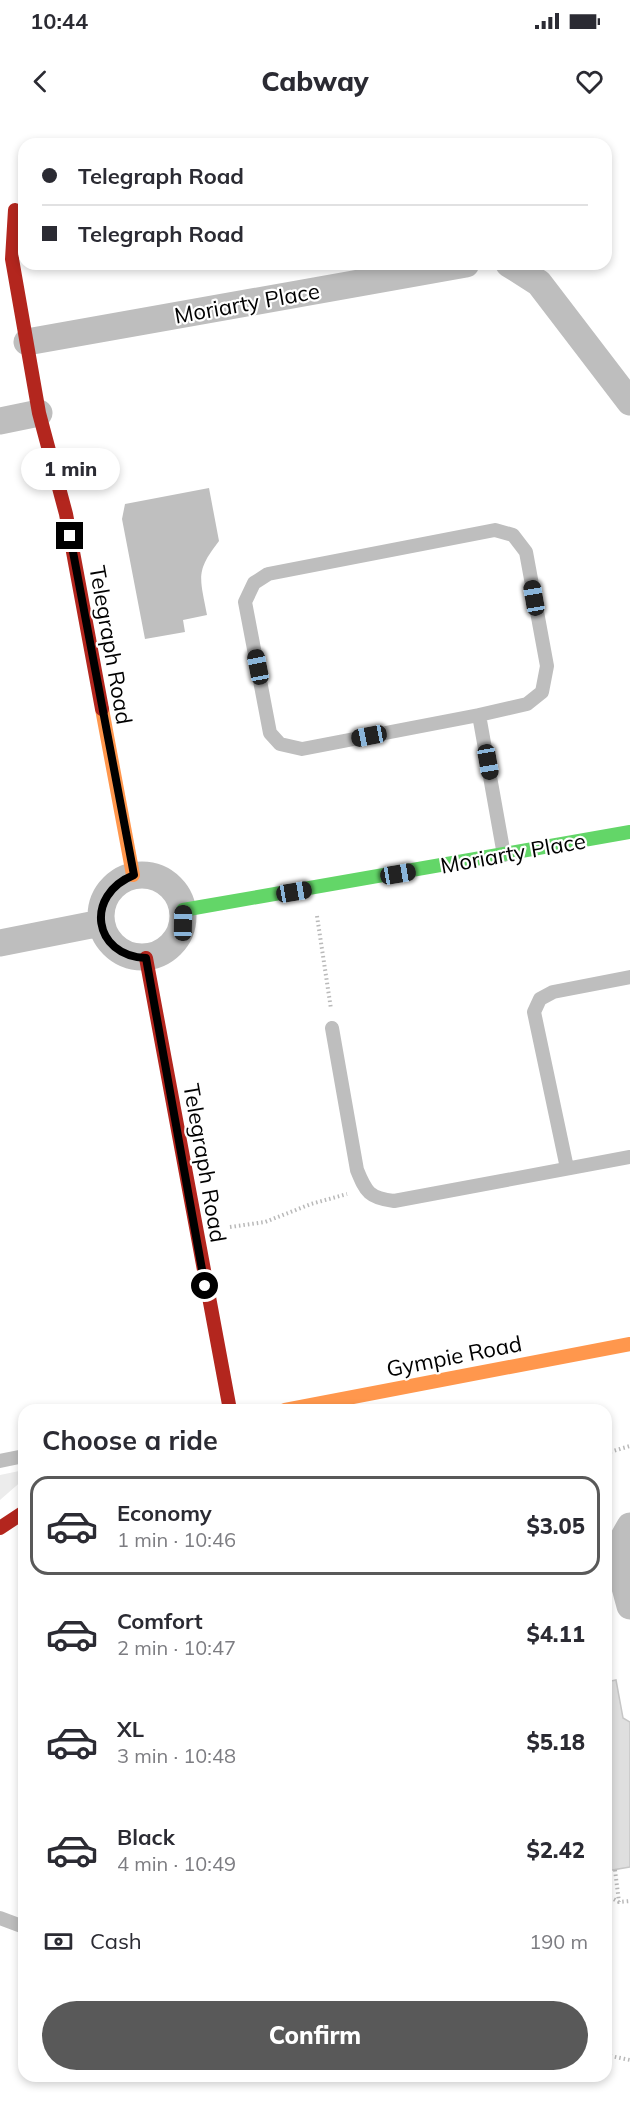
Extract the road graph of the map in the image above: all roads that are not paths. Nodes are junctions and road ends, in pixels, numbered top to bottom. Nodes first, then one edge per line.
1 (15, 210) dead end
2 (432, 270) edge
3 (518, 270) edge
4 (27, 342) junction
5 (630, 402) edge
6 (39, 413) junction
7 (0, 421) edge
8 (479, 715) junction
9 (630, 832) edge
10 (504, 855) junction
11 (134, 875) junction
12 (183, 910) junction
13 (101, 923) junction
14 (0, 943) edge
15 (146, 958) junction
16 (630, 977) edge
17 (332, 1028) road end
18 (630, 1157) edge
19 (567, 1168) junction
20 (630, 1344) edge
21 (229, 1404) edge
22 (316, 1404) edge
23 (18, 1457) edge
24 (0, 1461) edge
25 (18, 1516) edge
26 (630, 1526) edge
27 (0, 1528) edge
28 (630, 1606) edge
29 (0, 1918) edge
30 (18, 1925) edge

1 - 4 street, Telegraph Road
2 - 4 street, Moriarty Place
3 - 5 street
4 - 6 street, Telegraph Road
6 - 7 street
6 - 11 street, Telegraph Road
8 - 8 lane
8 - 10 lane
9 - 10 street, Moriarty Place
10 - 12 street, Moriarty Place
11 - 12 street
11 - 13 street
12 - 15 street
13 - 14 street
13 - 15 street
15 - 21 street, Telegraph Road
16 - 19 lane
17 - 19 lane
18 - 19 lane
20 - 22 street, Gympie Road
23 - 24 lane
25 - 27 street
26 - 28 street
29 - 30 lane

